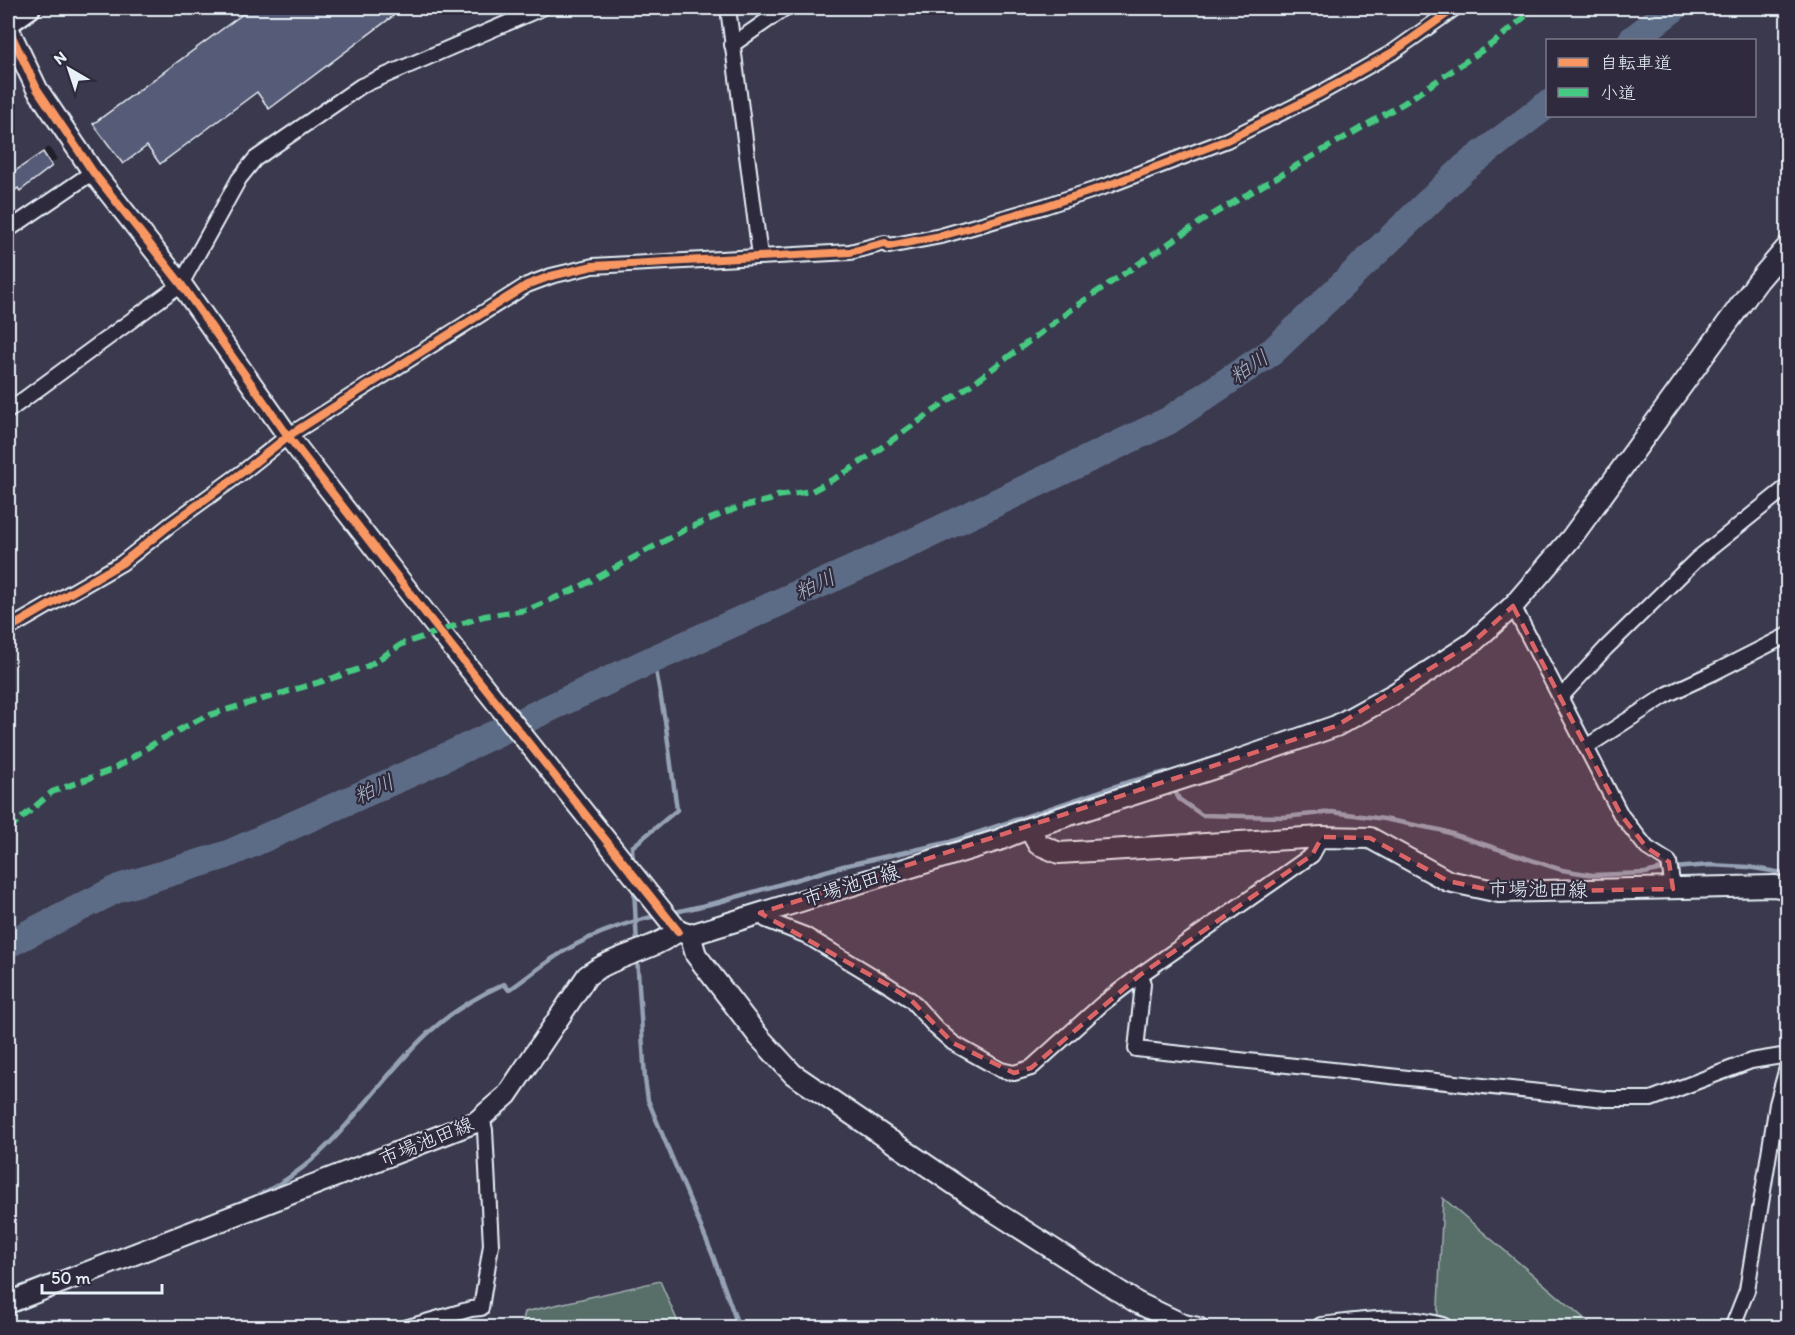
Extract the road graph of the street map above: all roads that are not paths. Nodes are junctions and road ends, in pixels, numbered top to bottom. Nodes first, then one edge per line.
1 (28, 8) edge
2 (542, 8) edge
3 (728, 8) edge
4 (786, 8) edge
5 (1455, 8) edge
6 (8, 23) edge
7 (8, 28) edge
8 (732, 45) junction
9 (93, 172) junction
10 (8, 230) edge
11 (1788, 246) edge
12 (760, 256) junction
13 (181, 284) junction
14 (8, 411) edge
15 (294, 443) junction
16 (1788, 486) edge
17 (1513, 606) junction
18 (8, 629) edge
19 (1788, 635) edge
20 (1561, 698) junction
21 (1586, 747) junction
22 (1029, 828) junction
23 (1322, 837) junction
24 (1673, 889) junction
25 (1788, 889) edge
26 (760, 914) junction
27 (684, 933) junction
28 (1140, 975) junction
29 (1788, 1055) edge
30 (1788, 1064) edge
31 (482, 1118) junction
32 (8, 1303) edge
33 (405, 1328) edge
34 (1198, 1328) edge
35 (1322, 1328) edge
36 (1442, 1328) edge
37 (1732, 1328) edge

1 - 6 main road
2 - 13 street
3 - 8 street
4 - 8 street
5 - 12 street
7 - 9 street
8 - 12 street
9 - 10 street
9 - 13 street
11 - 17 street
12 - 15 street
13 - 14 street
13 - 15 street
15 - 18 street
15 - 27 street
16 - 20 street
17 - 20 street
17 - 22 street
19 - 21 street
20 - 21 street
21 - 24 street
22 - 23 street, 市場池田線
22 - 26 street, 市場池田線
23 - 24 street, 市場池田線
23 - 28 street
24 - 25 street, 市場池田線
26 - 27 street, 市場池田線
26 - 28 street
27 - 31 street, 市場池田線
27 - 34 street
28 - 29 street
30 - 37 street
31 - 32 street, 市場池田線
31 - 33 street
35 - 36 street

